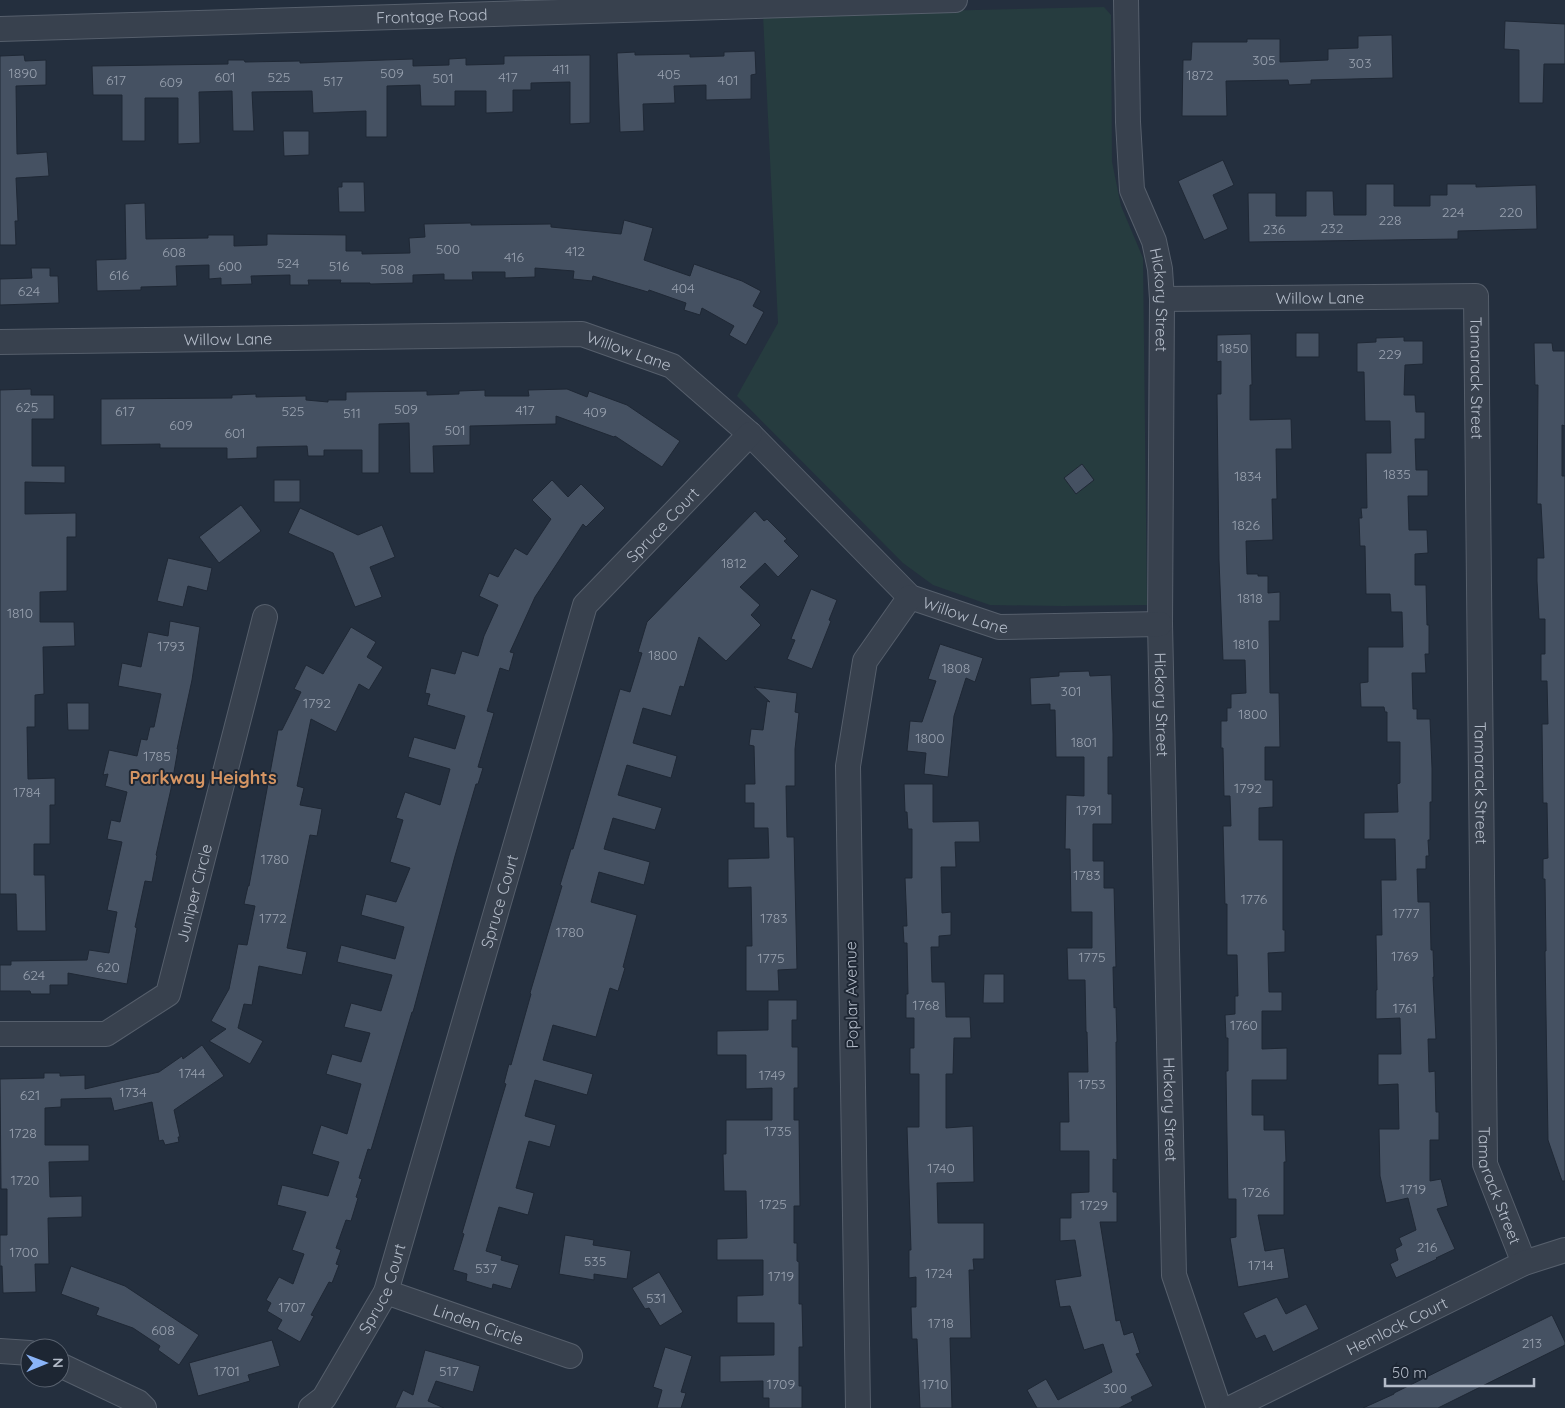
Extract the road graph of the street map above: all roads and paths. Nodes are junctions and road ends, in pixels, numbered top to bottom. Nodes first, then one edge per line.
1 (955, 0) edge
2 (1126, 0) edge
3 (0, 29) edge
4 (1476, 296) joint
5 (1162, 299) junction
6 (0, 342) edge
7 (750, 434) junction
8 (910, 597) junction
9 (266, 617) dead end
10 (1160, 624) junction
11 (0, 1034) edge
12 (1565, 1250) edge
13 (1524, 1263) junction
14 (386, 1292) junction
15 (0, 1351) edge
16 (20, 1352) edge
17 (570, 1356) dead end
18 (70, 1370) edge
19 (144, 1408) edge
20 (310, 1408) edge
21 (858, 1408) edge
22 (1219, 1408) edge
23 (1231, 1408) edge

1 - 3 street, Frontage Road
2 - 5 street, Hickory Street
4 - 5 street, Willow Lane
4 - 13 street, Tamarack Street
5 - 10 street, Hickory Street
6 - 7 street, Willow Lane
7 - 8 street, Willow Lane
7 - 14 street, Spruce Court
8 - 10 street, Willow Lane
8 - 21 street, Poplar Avenue
9 - 11 street, Juniper Circle
10 - 22 street, Hickory Street
12 - 13 street, Hemlock Court
13 - 23 street, Hemlock Court
14 - 17 street, Linden Circle
14 - 20 street, Spruce Court
15 - 16 street
18 - 19 street

